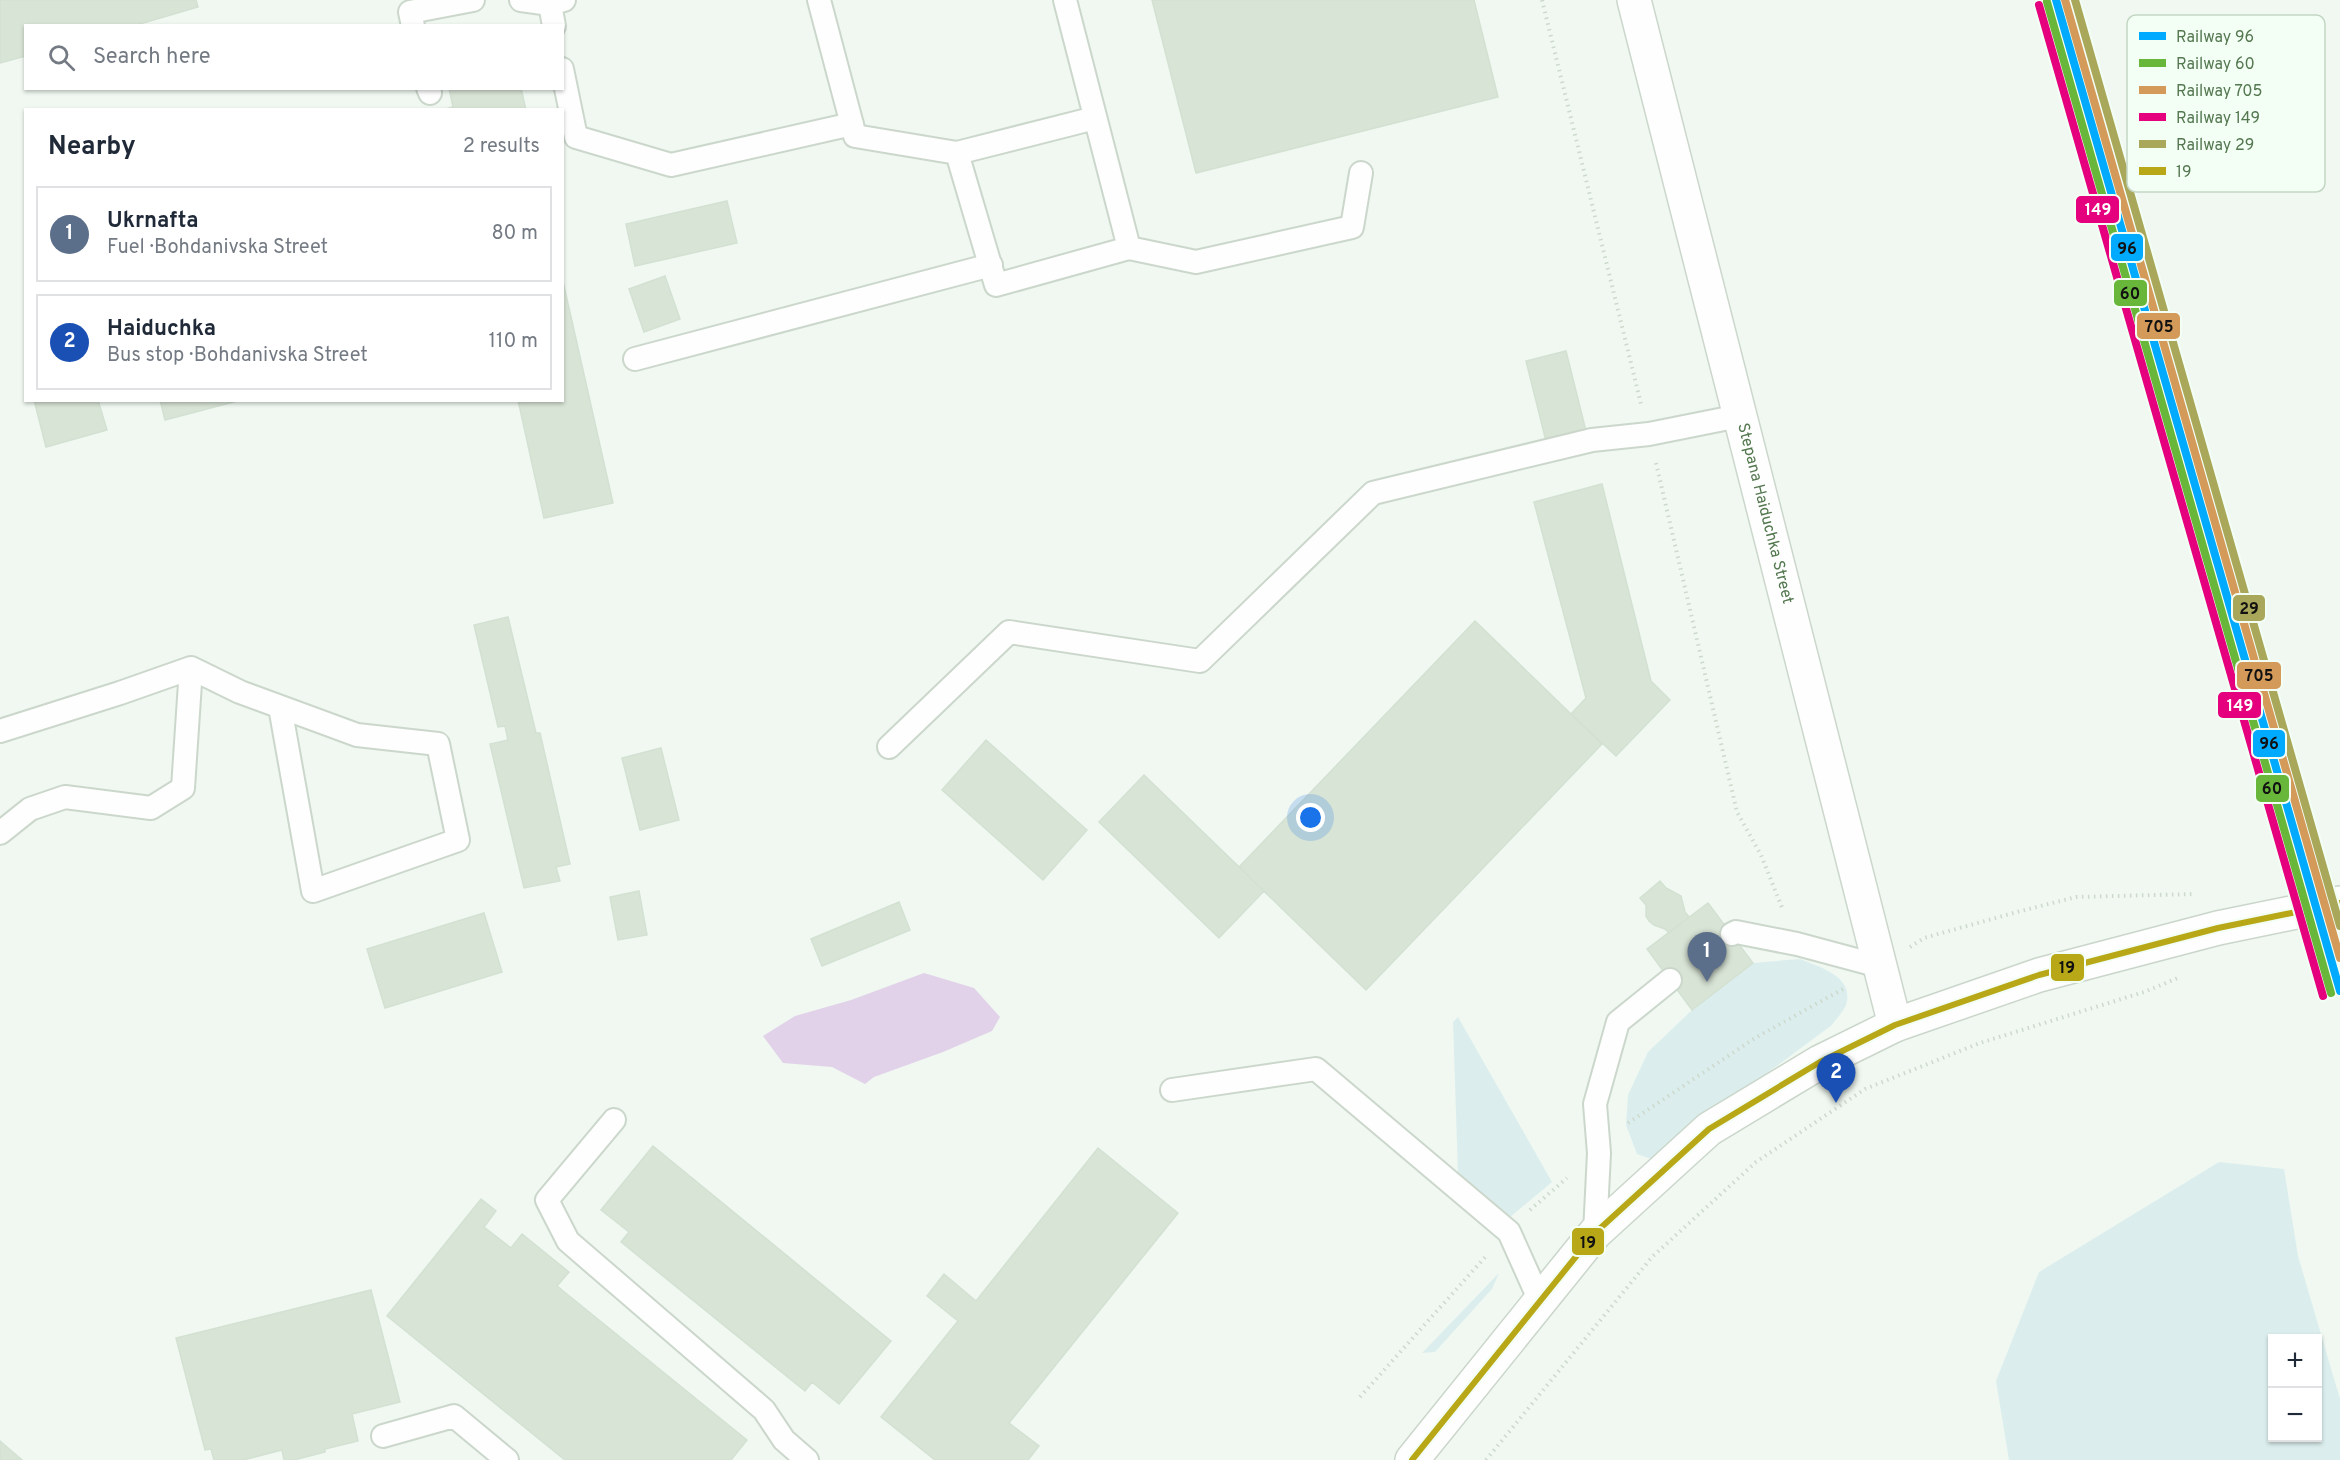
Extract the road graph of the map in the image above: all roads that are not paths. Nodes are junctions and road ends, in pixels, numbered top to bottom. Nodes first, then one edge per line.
1 (473, 0) edge
2 (521, 0) edge
3 (819, 0) edge
4 (1065, 0) edge
5 (1634, 0) edge
6 (556, 10) edge
7 (413, 24) edge
8 (564, 79) edge
9 (1095, 118) junction
10 (852, 123) junction
11 (957, 153) junction
12 (1360, 173) dead end
13 (1129, 248) junction
14 (991, 266) junction
15 (635, 359) dead end
16 (1739, 416) junction
17 (191, 668) junction
18 (280, 707) junction
19 (0, 731) edge
20 (890, 747) dead end
21 (0, 833) edge
22 (2340, 903) edge
23 (1732, 934) dead end
24 (1879, 966) junction
25 (1670, 980) dead end
26 (1895, 1025) junction
27 (1172, 1090) dead end
28 (614, 1120) dead end
29 (1595, 1233) junction
30 (1540, 1300) junction
31 (383, 1436) dead end
32 (507, 1460) edge
33 (807, 1460) edge
34 (1412, 1460) edge

1 - 7 lane
2 - 6 lane
3 - 10 lane
4 - 9 lane
5 - 16 main road, Stepana Haiduchka Street
8 - 10 lane
9 - 11 lane
9 - 13 lane
10 - 11 lane
11 - 14 lane
12 - 13 lane
13 - 14 lane
14 - 15 lane
16 - 20 lane
16 - 24 main road, Stepana Haiduchka Street
17 - 18 lane
17 - 19 lane
17 - 21 lane
18 - 18 lane
22 - 26 main road
23 - 24 lane
24 - 26 main road, Stepana Haiduchka Street
25 - 29 lane
26 - 29 main road
27 - 30 lane
28 - 33 lane
29 - 30 main road
30 - 34 main road
31 - 32 lane

